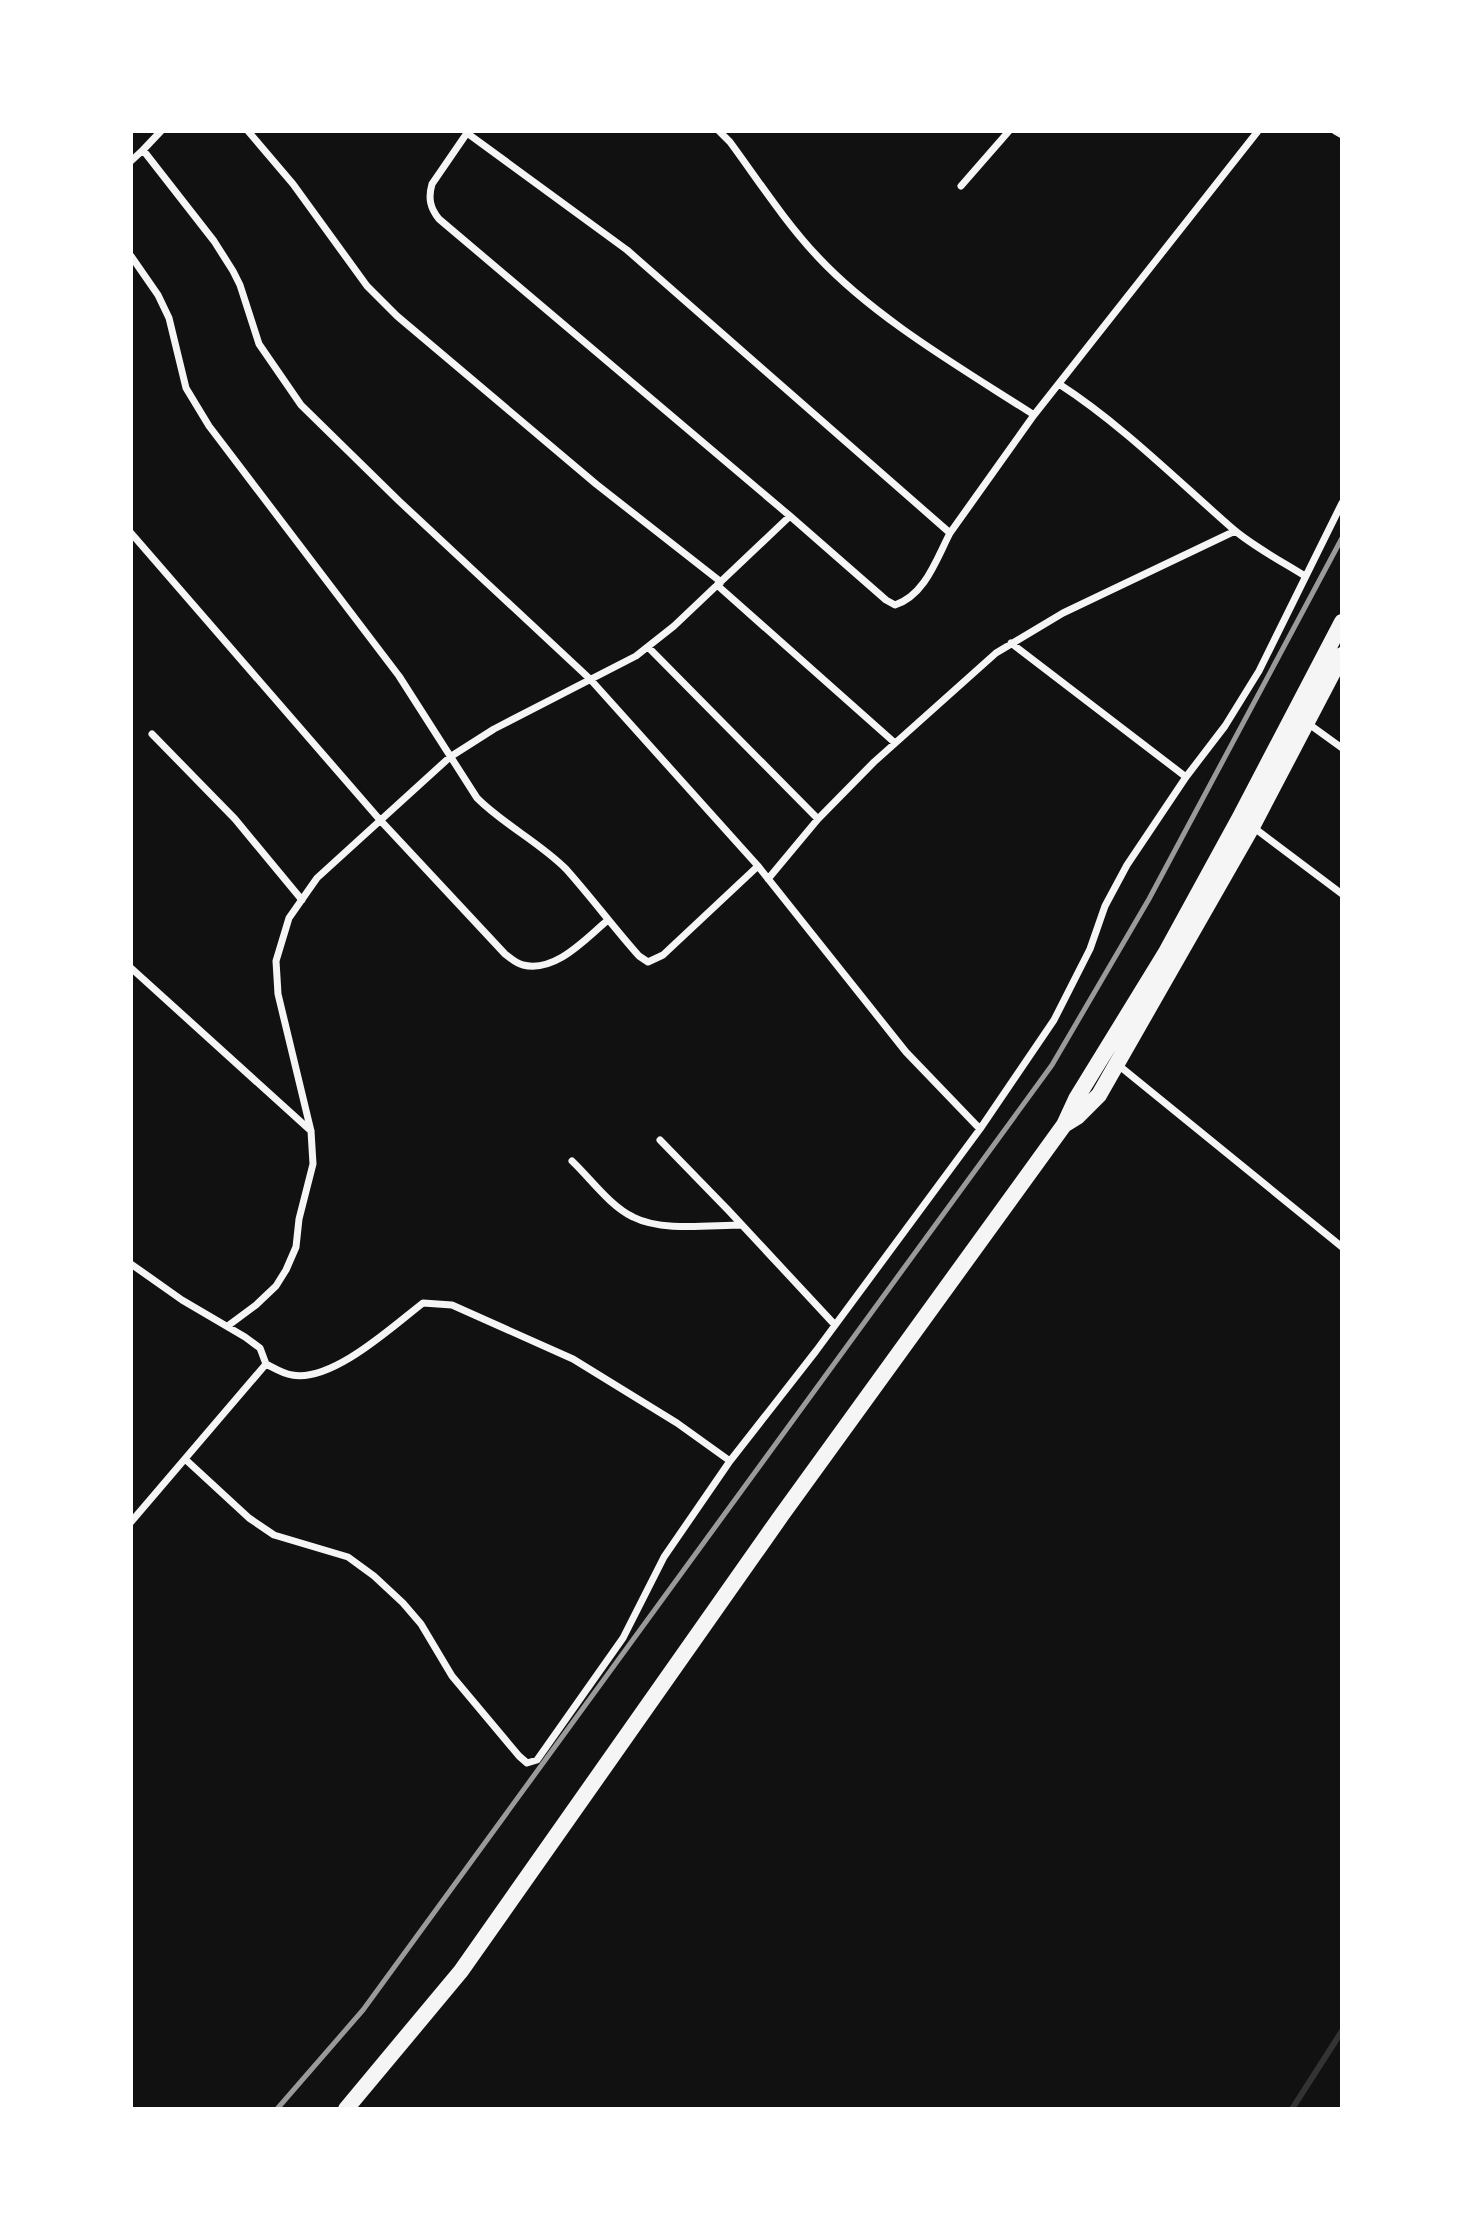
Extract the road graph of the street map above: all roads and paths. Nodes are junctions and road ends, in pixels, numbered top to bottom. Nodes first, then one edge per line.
1 (161, 131) edge
2 (248, 131) edge
3 (719, 131) edge
4 (1009, 131) edge
5 (1258, 131) edge
6 (1335, 131) edge
7 (467, 132) edge
8 (1342, 135) edge
9 (143, 150) junction
10 (131, 161) edge
11 (961, 186) dead end
12 (131, 256) edge
13 (1059, 384) junction
14 (1034, 415) junction
15 (1342, 503) edge
16 (790, 516) junction
17 (1235, 531) junction
18 (131, 533) edge
19 (950, 533) junction
20 (1305, 576) junction
21 (719, 583) junction
22 (1342, 622) edge
23 (1011, 643) junction
24 (648, 647) junction
25 (1342, 655) edge
26 (590, 679) junction
27 (1306, 722) junction
28 (152, 734) dead end
29 (894, 743) junction
30 (1342, 748) edge
31 (450, 757) junction
32 (1186, 777) junction
33 (818, 819) junction
34 (380, 820) junction
35 (1252, 827) junction
36 (758, 866) junction
37 (768, 879) junction
38 (1342, 894) edge
39 (302, 900) junction
40 (608, 920) junction
41 (131, 968) edge
42 (1117, 1063) junction
43 (1065, 1125) junction
44 (980, 1129) junction
45 (311, 1131) junction
46 (660, 1140) dead end
47 (572, 1161) dead end
48 (743, 1225) junction
49 (1342, 1247) edge
50 (131, 1264) edge
51 (229, 1325) junction
52 (835, 1325) junction
53 (266, 1364) junction
54 (185, 1459) junction
55 (730, 1461) junction
56 (131, 1522) edge
57 (346, 2109) edge

1 - 9 street
2 - 21 street
3 - 14 street
4 - 11 street
5 - 13 street
6 - 8 street
7 - 16 street
7 - 19 street
9 - 10 street
9 - 26 street
12 - 31 street
13 - 14 street
13 - 17 street
14 - 19 street
15 - 20 street
16 - 19 street
16 - 21 street
17 - 20 street
17 - 23 street
18 - 34 street
20 - 32 street
21 - 24 street
21 - 29 street
22 - 43 highway
23 - 29 street
23 - 32 street
24 - 26 street
24 - 33 street
25 - 27 highway
26 - 31 street
26 - 36 street
27 - 30 street
27 - 35 highway
28 - 39 street
29 - 33 street
31 - 34 street
31 - 40 street
32 - 44 street
33 - 37 street
34 - 39 street
34 - 40 street
35 - 38 street
35 - 42 highway
36 - 37 street
36 - 40 street
37 - 44 street
39 - 45 street
41 - 45 street
42 - 43 highway
42 - 49 street
43 - 57 highway
44 - 52 street
45 - 51 street
46 - 48 street
47 - 48 street
48 - 52 street
50 - 51 street
51 - 53 street
52 - 55 street
53 - 54 street
53 - 55 street
54 - 55 street
54 - 56 street

